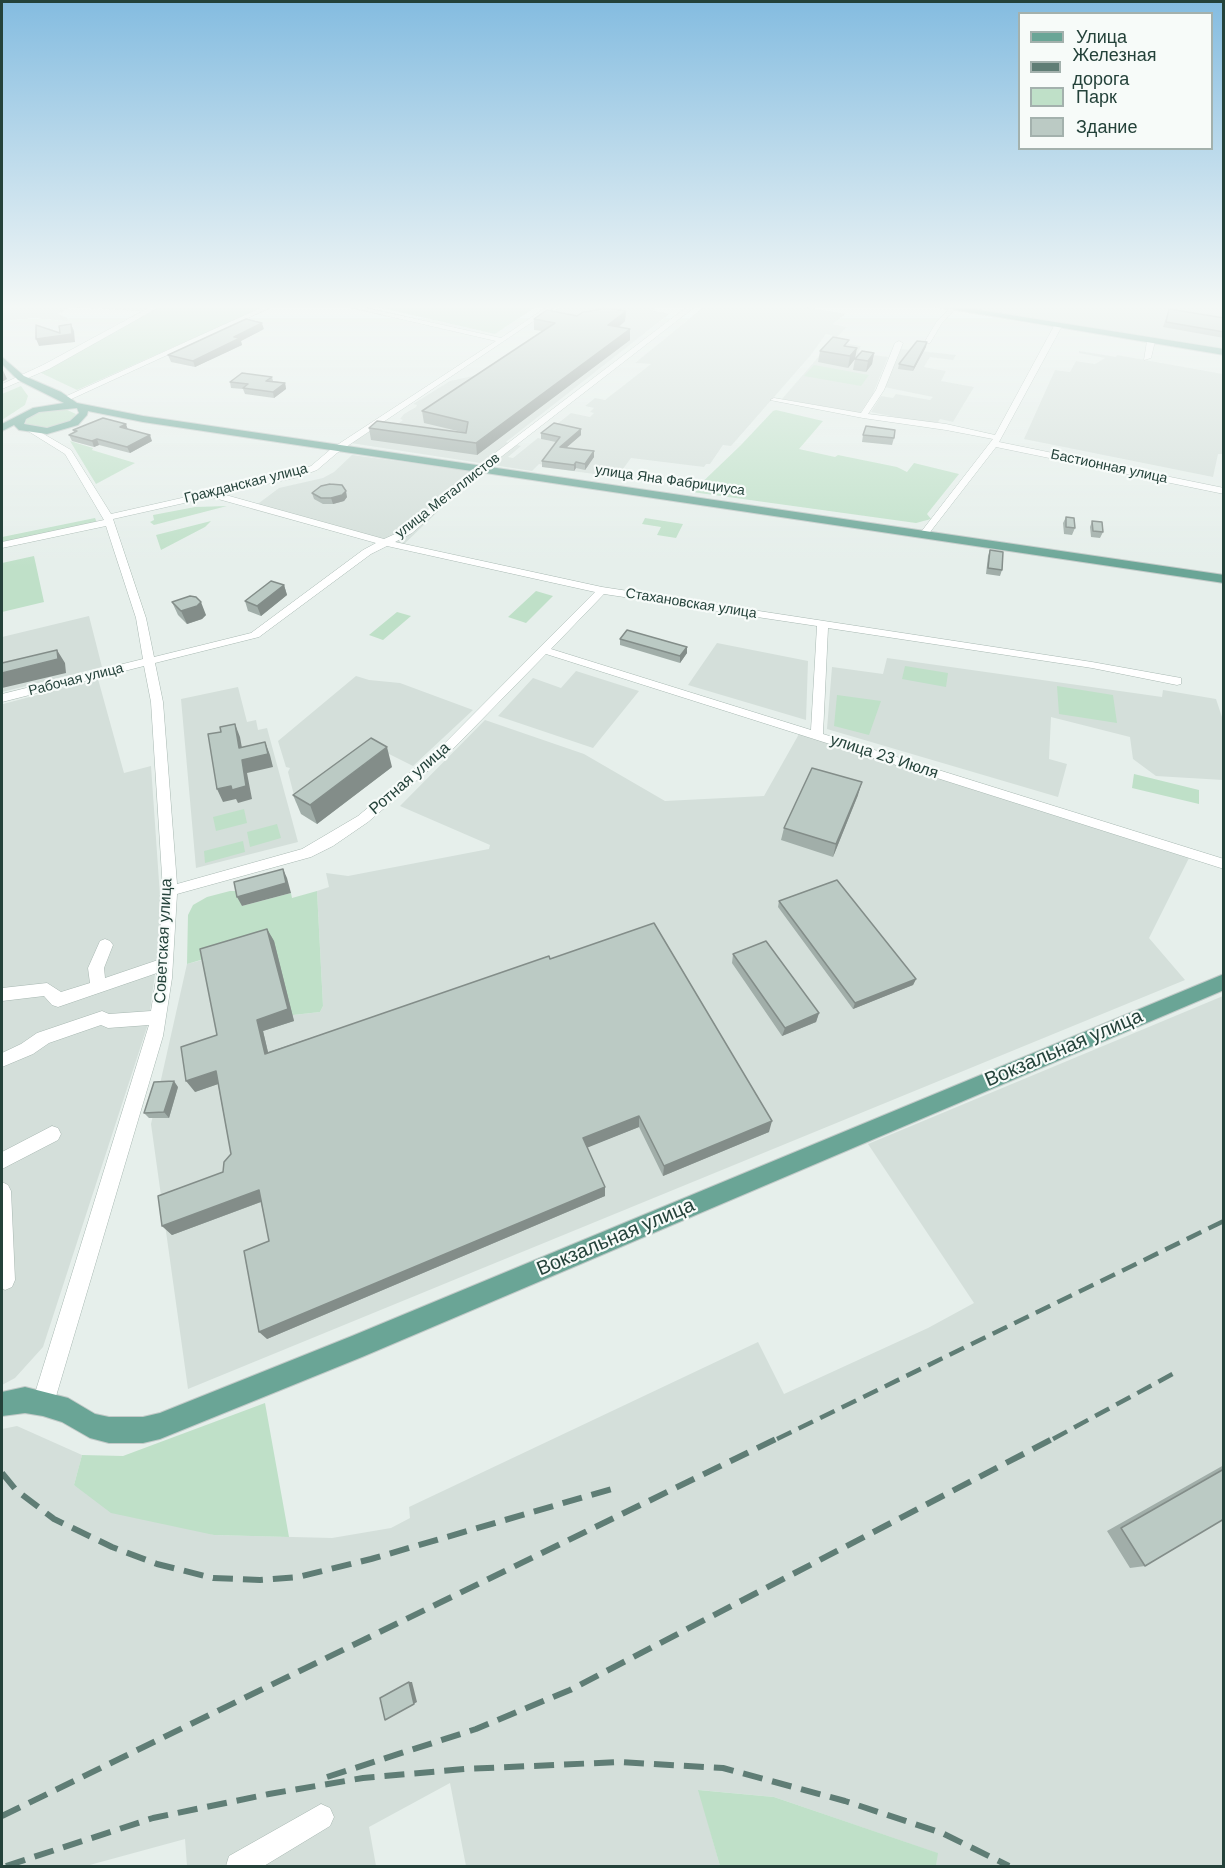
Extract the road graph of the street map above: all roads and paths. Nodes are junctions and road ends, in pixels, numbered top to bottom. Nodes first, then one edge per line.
1 (31, 393) edge
2 (56, 393) edge
3 (77, 393) edge
4 (422, 393) edge
5 (579, 393) edge
6 (878, 393) edge
7 (1022, 393) edge
8 (64, 399) junction
9 (774, 400) dead end
10 (77, 406) junction
11 (112, 414) junction
12 (25, 415) junction
13 (863, 416) junction
14 (72, 424) junction
15 (2, 428) edge
16 (30, 431) junction
17 (2, 434) edge
18 (996, 441) junction
19 (62, 447) junction
20 (340, 448) junction
21 (482, 468) junction
22 (1224, 490) edge
23 (211, 494) junction
24 (108, 518) junction
25 (924, 534) junction
26 (2, 536) edge
27 (386, 543) junction
28 (2, 545) edge
29 (1224, 579) edge
30 (602, 590) junction
31 (823, 624) junction
32 (544, 650) junction
33 (151, 661) junction
34 (1177, 681) dead end
35 (2, 698) edge
36 (817, 736) junction
37 (1224, 864) edge
38 (170, 891) junction
39 (105, 945) dead end
40 (165, 964) junction
41 (1224, 982) edge
42 (99, 987) junction
43 (2, 994) edge
44 (159, 1017) junction
45 (2, 1060) edge
46 (52, 1134) dead end
47 (2, 1161) edge
48 (2, 1191) edge
49 (5, 1280) dead end
50 (43, 1403) junction
51 (2, 1404) edge
52 (321, 1817) dead end
53 (239, 1866) edge

1 - 12 main road
2 - 8 main road
3 - 8 street
4 - 20 street, Гражданская улица
5 - 21 street, улица Металлистов
6 - 13 street
7 - 18 street
8 - 10 main road
9 - 13 street, Бастионная улица
10 - 11 main road, улица Яна Фабрициуса
10 - 12 main road
10 - 14 main road
11 - 14 main road, улица Яна Фабрициуса
11 - 20 main road, улица Яна Фабрициуса
12 - 15 main road
12 - 16 main road
13 - 18 street, Бастионная улица
14 - 16 main road, улица Яна Фабрициуса
14 - 19 street
16 - 17 main road, улица Яна Фабрициуса
16 - 19 street, Советская улица
18 - 22 street, Бастионная улица
18 - 25 street
19 - 24 street, Советская улица
20 - 21 main road, улица Яна Фабрициуса
20 - 23 street, Гражданская улица
21 - 25 main road, улица Яна Фабрициуса
21 - 27 street, улица Металлистов
23 - 24 street, Гражданская улица
23 - 27 street, Стахановская улица
24 - 26 street, Гражданская улица
24 - 28 street, Гражданская улица
24 - 33 street, Советская улица
25 - 29 main road, улица Яна Фабрициуса
27 - 30 street, Стахановская улица
27 - 33 street, улица Металлистов
30 - 31 street, Стахановская улица
30 - 32 street, Ротная улица
31 - 34 street, Стахановская улица
31 - 36 street
32 - 36 street, улица 23 Июля
32 - 38 street, Ротная улица
33 - 35 street, Рабочая улица
33 - 38 street, Советская улица
36 - 37 street, улица 23 Июля
38 - 40 street, Советская улица
39 - 42 street
40 - 42 street
40 - 44 street, Советская улица
41 - 50 main road, Вокзальная улица
42 - 43 street
44 - 45 street
44 - 50 street, Советская улица
46 - 47 street
48 - 49 street
50 - 51 main road, Вокзальная улица
52 - 53 street

